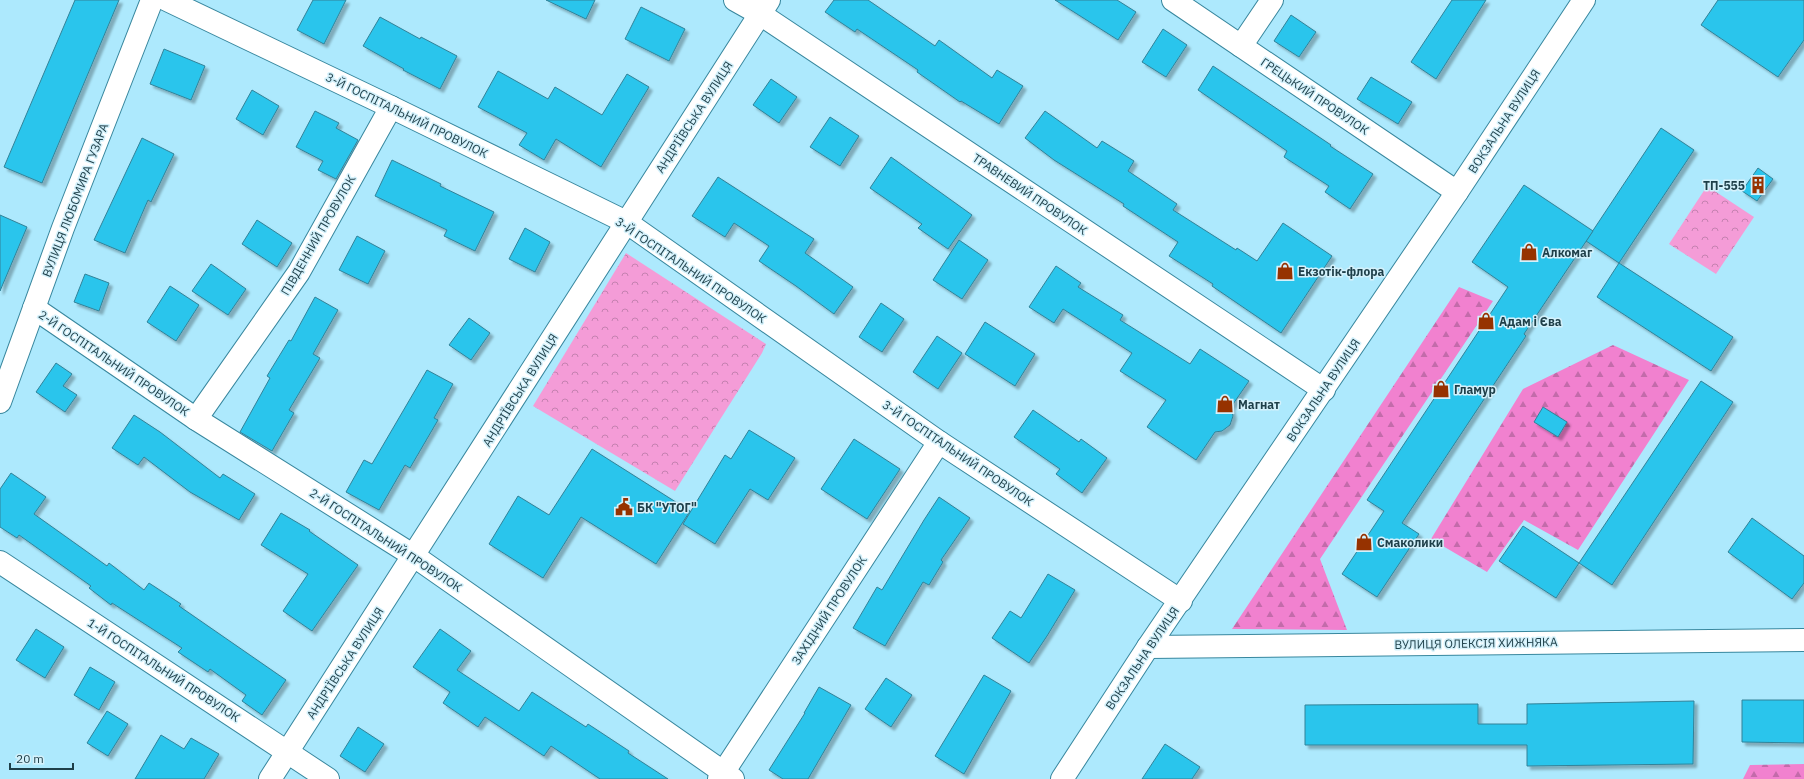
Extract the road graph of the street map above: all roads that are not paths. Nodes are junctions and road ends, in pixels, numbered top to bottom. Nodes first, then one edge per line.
1 (152, 0) edge
2 (166, 0) edge
3 (734, 0) edge
4 (1173, 0) edge
5 (1272, 0) edge
6 (1584, 0) edge
7 (765, 7) edge
8 (1241, 46) junction
9 (391, 107) junction
10 (1457, 192) junction
11 (626, 222) junction
12 (34, 308) junction
13 (1324, 390) junction
14 (0, 402) edge
15 (196, 419) junction
16 (939, 442) junction
17 (414, 556) junction
18 (0, 562) edge
19 (1181, 601) junction
20 (1804, 640) edge
21 (1148, 647) junction
22 (288, 751) junction
23 (725, 777) edge
24 (270, 779) edge
25 (328, 779) edge
26 (1062, 779) edge

1 - 12 street, ВУЛИЦЯ ЛЮБОМИРА ГУЗАРА
2 - 9 street, 3-Й ГОСПІТАЛЬНИЙ ПРОВУЛОК
3 - 7 street, ТРАВНЕВИЙ ПРОВУЛОК
4 - 8 street, ГРЕЦЬКИЙ ПРОВУЛОК
5 - 8 street
6 - 10 street, ВОКЗАЛЬНА ВУЛИЦЯ
7 - 11 street, АНДРІЇВСЬКА ВУЛИЦЯ
7 - 13 street, ТРАВНЕВИЙ ПРОВУЛОК
8 - 10 street, ГРЕЦЬКИЙ ПРОВУЛОК
9 - 11 street, 3-Й ГОСПІТАЛЬНИЙ ПРОВУЛОК
9 - 15 street, ПІВДЕННИЙ ПРОВУЛОК
10 - 13 street, ВОКЗАЛЬНА ВУЛИЦЯ
11 - 16 street, 3-Й ГОСПІТАЛЬНИЙ ПРОВУЛОК
11 - 17 street, АНДРІЇВСЬКА ВУЛИЦЯ
12 - 14 street, ВУЛИЦЯ ЛЮБОМИРА ГУЗАРА
12 - 15 street, 2-Й ГОСПІТАЛЬНИЙ ПРОВУЛОК
13 - 19 street, ВОКЗАЛЬНА ВУЛИЦЯ
15 - 17 street, 2-Й ГОСПІТАЛЬНИЙ ПРОВУЛОК
16 - 19 street, 3-Й ГОСПІТАЛЬНИЙ ПРОВУЛОК
16 - 23 street, ЗАХІДНИЙ ПРОВУЛОК
17 - 22 street, АНДРІЇВСЬКА ВУЛИЦЯ
17 - 23 street, 2-Й ГОСПІТАЛЬНИЙ ПРОВУЛОК
18 - 22 street, 1-Й ГОСПІТАЛЬНИЙ ПРОВУЛОК
19 - 21 street, ВОКЗАЛЬНА ВУЛИЦЯ
20 - 21 street, ВУЛИЦЯ ОЛЕКСІЯ ХИЖНЯКА
21 - 26 street, ВОКЗАЛЬНА ВУЛИЦЯ
22 - 24 street, АНДРІЇВСЬКА ВУЛИЦЯ
22 - 25 street, 1-Й ГОСПІТАЛЬНИЙ ПРОВУЛОК

